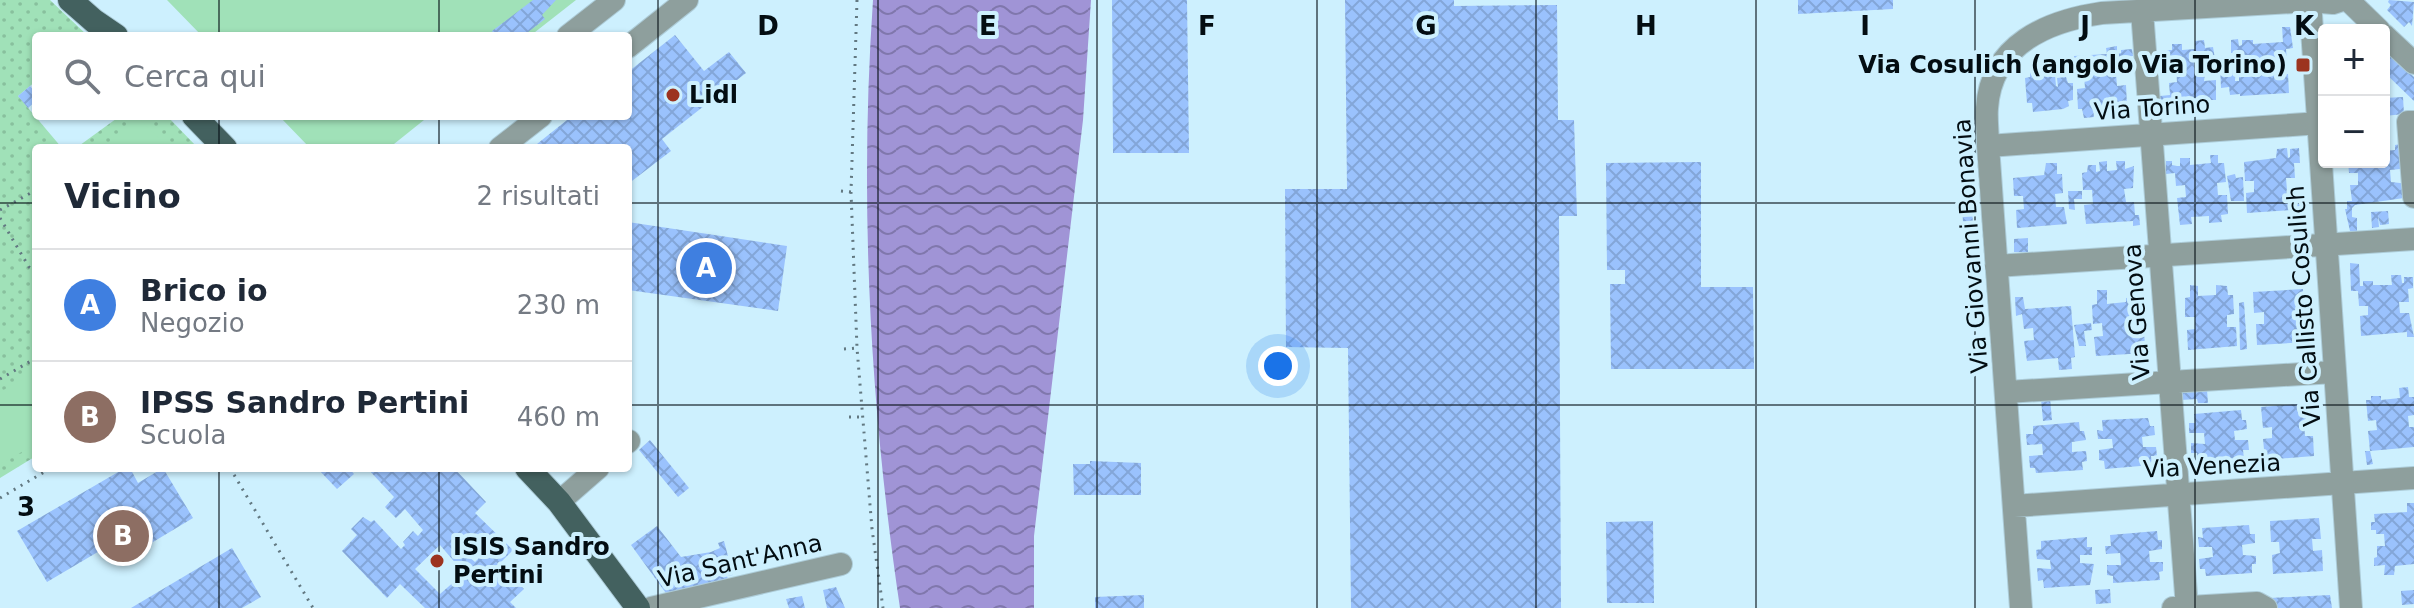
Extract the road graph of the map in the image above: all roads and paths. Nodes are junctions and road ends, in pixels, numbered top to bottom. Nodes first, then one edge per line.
1 (70, 0) edge
2 (90, 0) edge
3 (614, 0) edge
4 (687, 0) edge
5 (857, 0) edge
6 (2310, 0) edge
7 (2342, 0) edge
8 (2348, 0) edge
9 (2248, 2) edge
10 (2142, 11) junction
11 (2373, 24) edge
12 (111, 32) edge
13 (112, 32) edge
14 (573, 32) edge
15 (2390, 41) edge
16 (632, 44) edge
17 (2414, 63) edge
18 (2318, 98) edge
19 (198, 120) edge
20 (506, 120) edge
21 (536, 120) edge
22 (2411, 122) edge
23 (2318, 123) edge
24 (2151, 135) junction
25 (221, 144) edge
26 (506, 144) edge
27 (1988, 146) junction
28 (2322, 168) edge
29 (841, 191) dead end
30 (32, 192) edge
31 (851, 192) junction
32 (2414, 197) edge
33 (0, 210) edge
34 (0, 218) edge
35 (2414, 239) edge
36 (2326, 245) junction
37 (2159, 257) junction
38 (1996, 266) junction
39 (32, 269) edge
40 (857, 348) junction
41 (844, 349) dead end
42 (32, 360) edge
43 (2334, 372) junction
44 (0, 379) edge
45 (2168, 381) junction
46 (2007, 392) junction
47 (849, 417) dead end
48 (861, 417) junction
49 (44, 472) edge
50 (232, 472) edge
51 (531, 472) edge
52 (593, 472) edge
53 (2414, 478) edge
54 (2342, 484) junction
55 (2177, 493) junction
56 (0, 498) edge
57 (559, 502) junction
58 (2014, 506) junction
59 (841, 564) dead end
60 (313, 608) edge
61 (638, 608) edge
62 (651, 608) edge
63 (883, 608) edge
64 (2021, 608) edge
65 (2172, 608) edge
66 (2187, 608) edge
67 (2266, 608) edge
68 (2351, 608) edge

1 - 12 main road
2 - 13 main road
3 - 14 street
4 - 16 street
5 - 31 path
6 - 7 street, Via Giovanni Bonavia
6 - 9 street, Via Giovanni Bonavia
6 - 18 street, Via Callisto Cosulich
8 - 11 street
9 - 10 street, Via Giovanni Bonavia
10 - 24 street, Via Genova
10 - 27 street, Via Giovanni Bonavia
15 - 17 street
19 - 25 main road
20 - 26 street
21 - 26 street
22 - 32 street
23 - 24 street, Via Torino
24 - 27 street, Via Torino
24 - 37 street, Via Genova
27 - 38 street, Via Giovanni Bonavia
28 - 36 street, Via Callisto Cosulich
29 - 31 path
30 - 33 path
31 - 40 path
34 - 39 path
35 - 36 street
36 - 37 street
36 - 43 street, Via Callisto Cosulich
37 - 38 street
37 - 45 street, Via Genova
38 - 46 street, Via Giovanni Bonavia
40 - 41 path
40 - 48 path
42 - 44 path
43 - 45 street
43 - 54 street, Via Callisto Cosulich
45 - 46 street
45 - 55 street, Via Genova
46 - 58 street, Via Giovanni Bonavia
47 - 48 path
48 - 63 path
49 - 56 path
50 - 60 path
51 - 57 main road
52 - 57 street
53 - 54 street, Via Venezia
54 - 55 street, Via Venezia
54 - 68 street, Via Callisto Cosulich
55 - 58 street, Via Venezia
55 - 66 street, Via Genova
57 - 61 main road
58 - 64 street, Via Giovanni Bonavia
59 - 62 street, Via Sant'Anna
65 - 66 street
66 - 67 street

